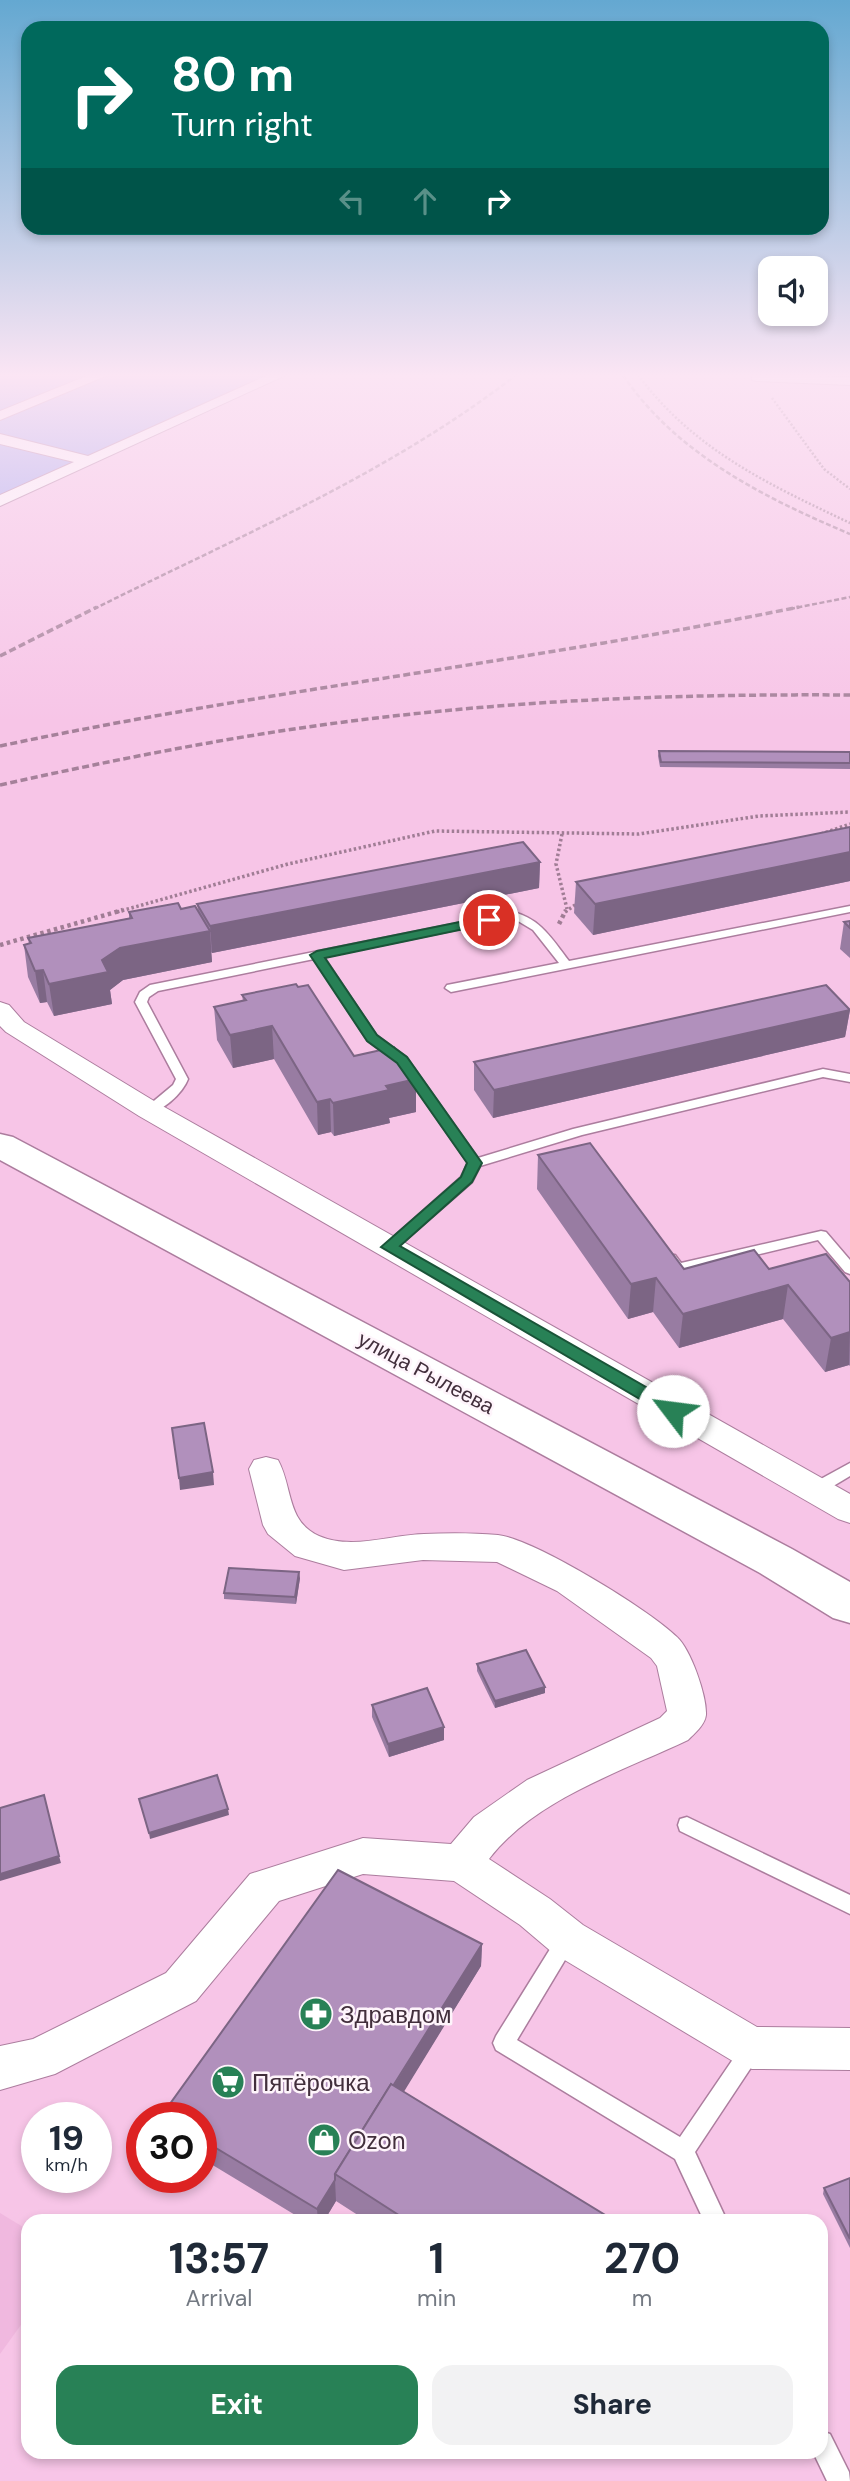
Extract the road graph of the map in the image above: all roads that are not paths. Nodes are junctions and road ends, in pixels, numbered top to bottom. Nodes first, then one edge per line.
1 (23, 491) edge
2 (0, 501) edge
3 (850, 909) edge
4 (317, 955) junction
5 (566, 965) junction
6 (451, 988) dead end
7 (0, 1010) edge
8 (850, 1079) edge
9 (149, 1110) junction
10 (0, 1144) edge
11 (475, 1163) junction
12 (389, 1247) junction
13 (662, 1248) edge
14 (850, 1269) edge
15 (266, 1469) dead end
16 (850, 1469) edge
17 (812, 1491) junction
18 (850, 1510) edge
19 (850, 1605) edge
20 (687, 1825) dead end
21 (461, 1863) junction
22 (850, 1905) edge
23 (568, 1939) junction
24 (752, 2048) junction
25 (850, 2049) edge
26 (0, 2068) edge
27 (683, 2151) junction
28 (713, 2214) edge
29 (828, 2457) edge
30 (840, 2481) edge

1 - 2 street
3 - 5 lane
4 - 5 lane
4 - 9 lane
4 - 11 lane
5 - 6 lane
7 - 9 street
8 - 11 lane
9 - 12 street
10 - 19 main road, улица Рылеева
11 - 12 lane
12 - 17 street
13 - 14 lane
15 - 21 street
16 - 17 lane
17 - 18 street
20 - 22 lane
21 - 23 street
21 - 26 street
23 - 24 street
23 - 27 lane
24 - 25 street
24 - 27 lane
27 - 28 lane
29 - 30 lane

